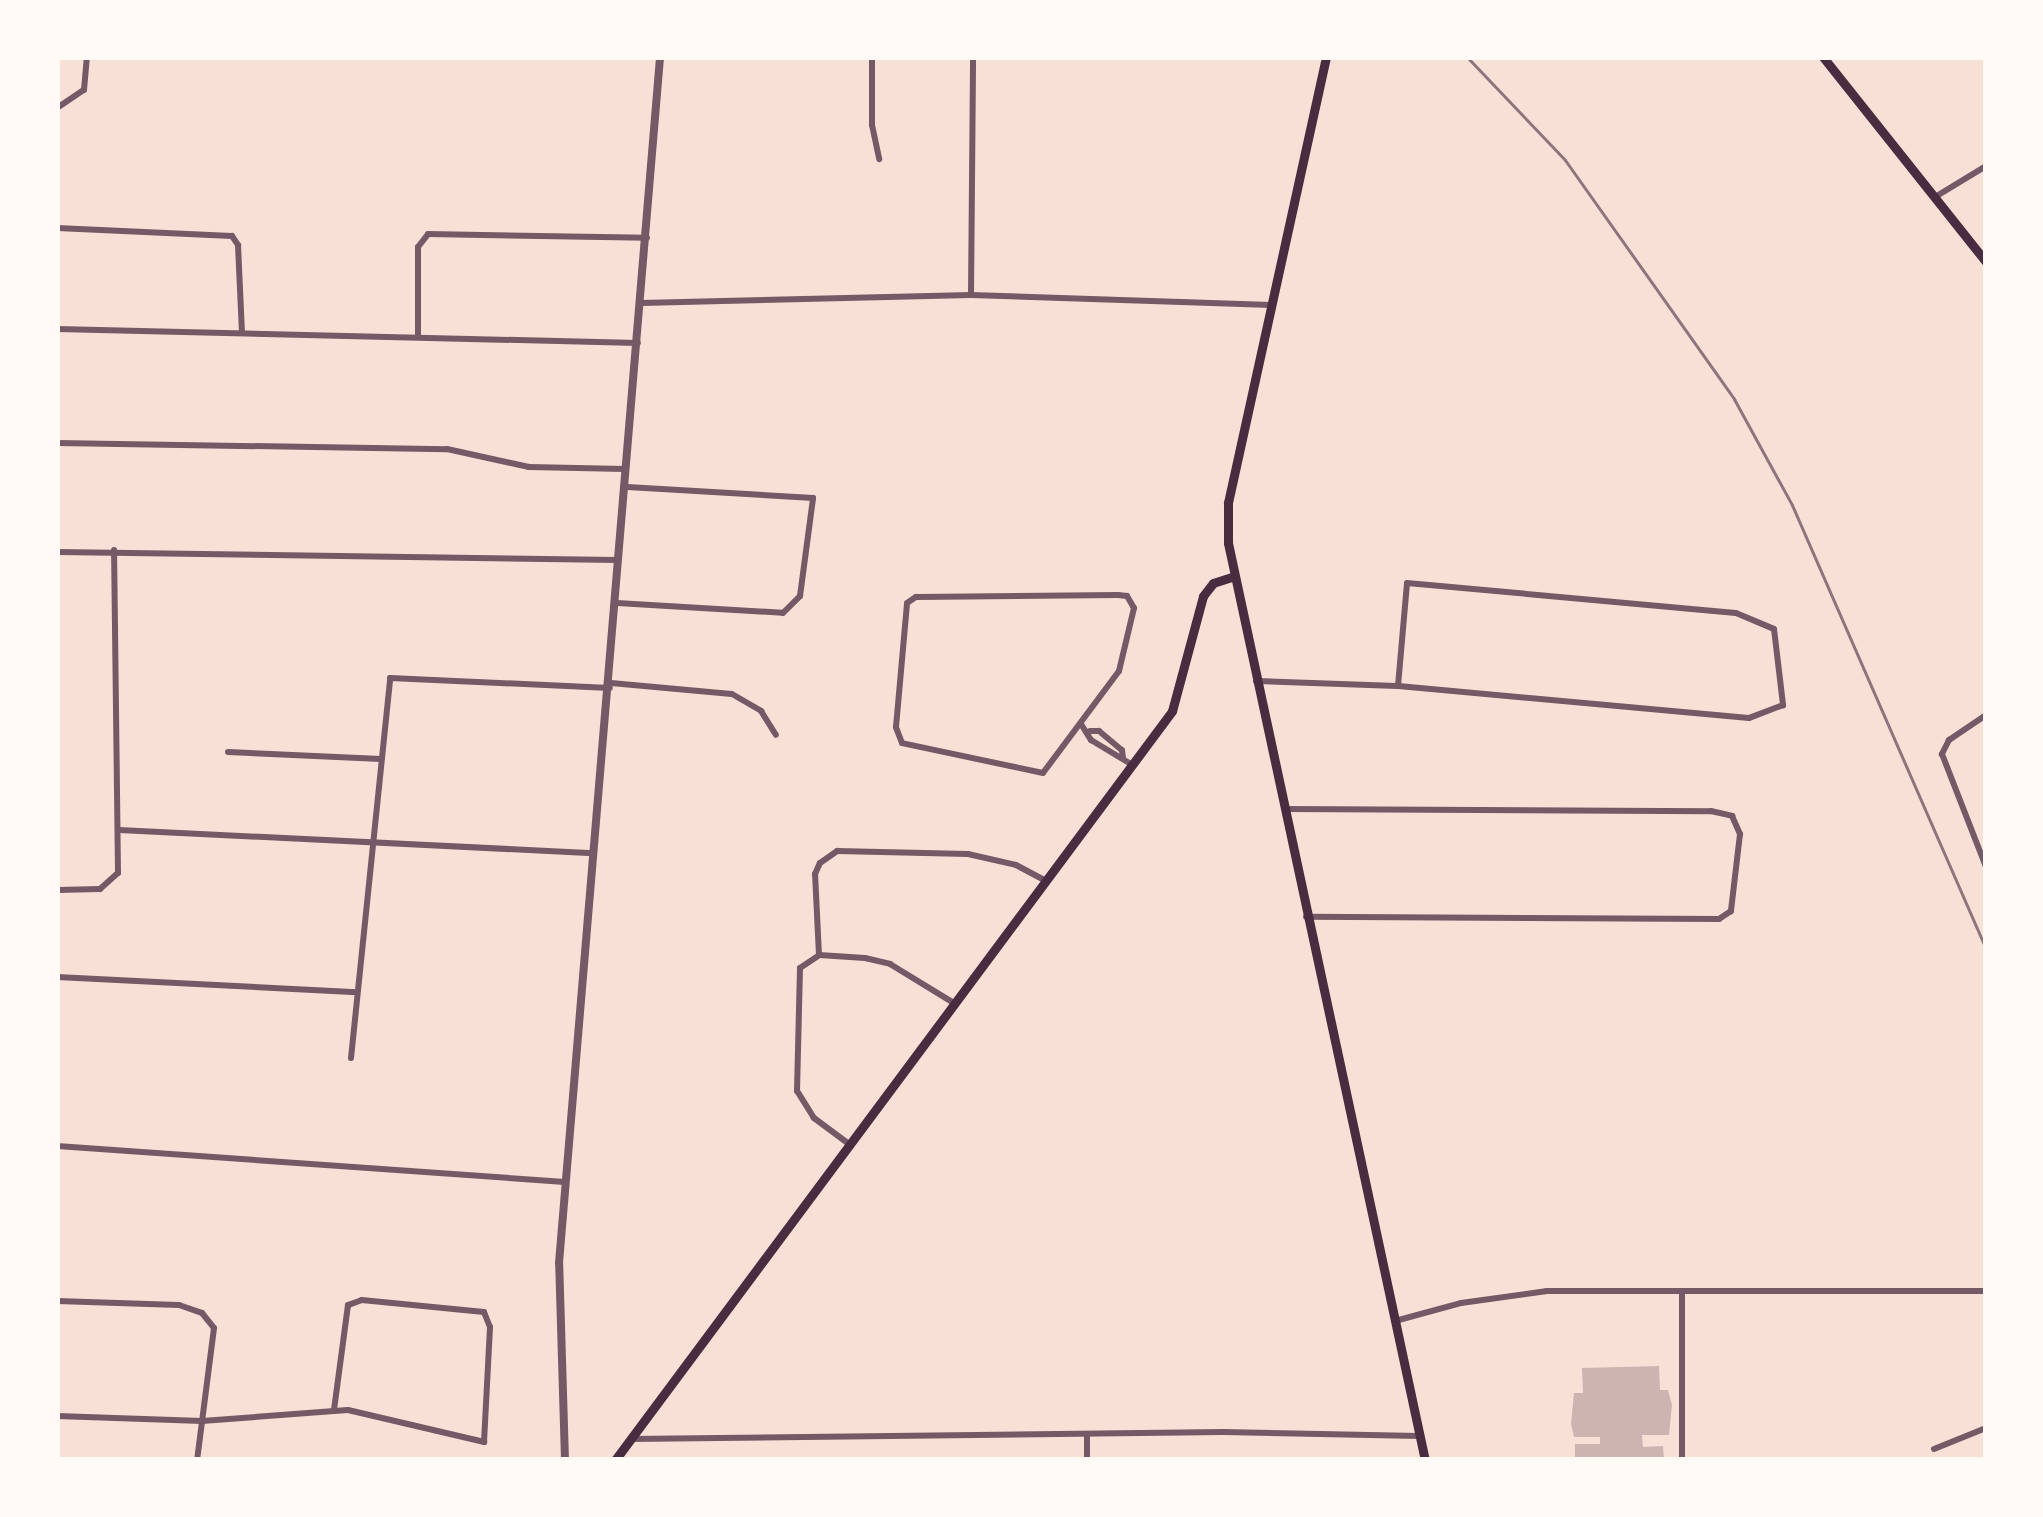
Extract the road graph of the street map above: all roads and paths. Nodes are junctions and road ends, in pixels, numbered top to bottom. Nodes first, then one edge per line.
1 (87, 57) edge
2 (659, 57) edge
3 (872, 57) edge
4 (973, 57) edge
5 (1326, 57) edge
6 (1823, 57) edge
7 (57, 108) edge
8 (879, 159) dead end
9 (1986, 166) edge
10 (1935, 197) junction
11 (57, 228) edge
12 (647, 238) junction
13 (1986, 262) edge
14 (971, 296) junction
15 (641, 303) junction
16 (1271, 305) junction
17 (57, 328) edge
18 (242, 332) junction
19 (418, 336) junction
20 (638, 343) junction
21 (57, 443) edge
22 (628, 469) junction
23 (627, 487) junction
24 (114, 550) junction
25 (57, 551) edge
26 (620, 560) junction
27 (1234, 576) junction
28 (617, 603) junction
29 (1256, 681) junction
30 (610, 686) junction
31 (1398, 686) junction
32 (1986, 715) edge
33 (1081, 724) junction
34 (776, 735) dead end
35 (228, 752) dead end
36 (381, 758) junction
37 (1133, 766) junction
38 (1285, 809) junction
39 (119, 830) junction
40 (371, 843) junction
41 (597, 854) junction
42 (1986, 867) edge
43 (1047, 882) junction
44 (57, 890) edge
45 (1306, 917) junction
46 (818, 955) junction
47 (57, 977) edge
48 (357, 992) junction
49 (957, 1005) junction
50 (351, 1058) dead end
51 (850, 1144) junction
52 (57, 1145) edge
53 (566, 1182) junction
54 (1682, 1291) junction
55 (1986, 1291) edge
56 (57, 1301) edge
57 (1395, 1321) junction
58 (334, 1410) junction
59 (57, 1416) edge
60 (202, 1421) junction
61 (1986, 1427) edge
62 (1087, 1433) junction
63 (1419, 1436) junction
64 (630, 1438) junction
65 (1934, 1449) dead end
66 (196, 1460) edge
67 (565, 1460) edge
68 (615, 1460) edge
69 (1088, 1460) edge
70 (1425, 1460) edge
71 (1682, 1460) edge

1 - 7 street
2 - 12 street
3 - 8 street
4 - 14 street
5 - 16 main road
6 - 10 main road
9 - 10 street
10 - 13 main road
11 - 18 street
12 - 15 street
12 - 19 street
14 - 15 street
14 - 16 street
15 - 20 street
16 - 27 main road
17 - 18 street
18 - 19 street
19 - 20 street
20 - 22 street
21 - 22 street
22 - 23 street
23 - 26 street
23 - 28 street
24 - 25 street
24 - 26 street
24 - 39 street
26 - 28 street
27 - 29 main road
27 - 37 main road
28 - 30 street
29 - 31 street
29 - 38 main road
30 - 34 street
30 - 36 street
30 - 41 street
31 - 31 street
32 - 42 street
33 - 33 street
33 - 37 street
35 - 36 street
36 - 40 street
37 - 43 main road
38 - 45 main road
38 - 45 street
39 - 40 street
39 - 44 street
40 - 41 street
40 - 48 street
41 - 53 street
43 - 46 street
43 - 49 main road
45 - 57 main road
46 - 49 street
46 - 51 street
47 - 48 street
48 - 50 street
49 - 51 main road
51 - 64 main road
52 - 53 street
53 - 67 street
54 - 55 street
54 - 57 street
54 - 71 street
56 - 60 street
57 - 63 main road
58 - 58 street
58 - 60 street
59 - 60 street
60 - 66 street
61 - 65 street
62 - 63 street
62 - 64 street
62 - 69 street
63 - 70 main road
64 - 68 main road

